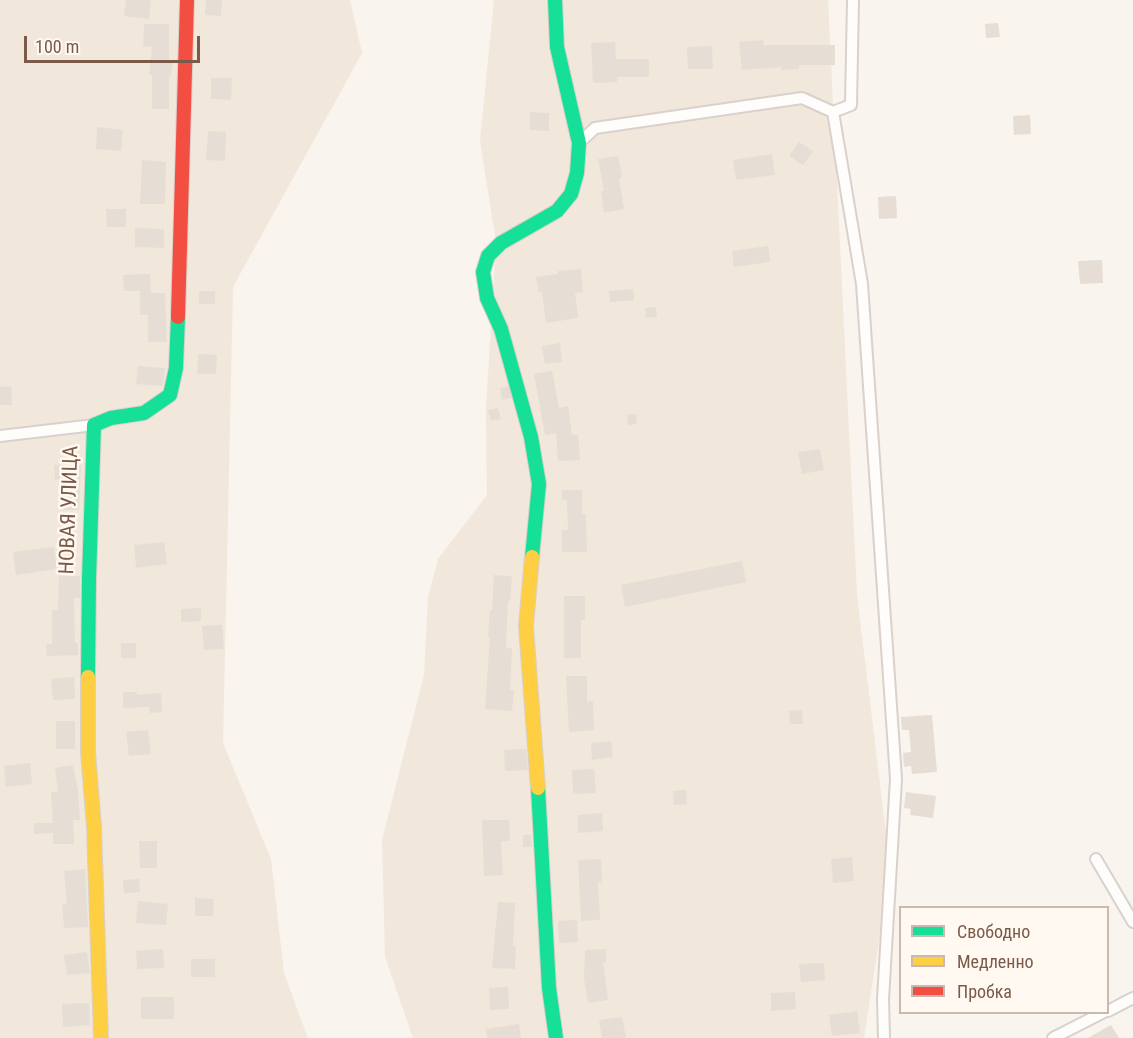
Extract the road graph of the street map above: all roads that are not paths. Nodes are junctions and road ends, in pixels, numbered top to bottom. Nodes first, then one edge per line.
1 (187, 0) edge
2 (555, 0) edge
3 (853, 0) edge
4 (832, 111) junction
5 (579, 143) junction
6 (94, 425) junction
7 (0, 436) edge
8 (1096, 859) dead end
9 (1133, 922) edge
10 (1133, 998) edge
11 (1109, 1010) edge
12 (1102, 1014) edge
13 (101, 1038) edge
14 (556, 1038) edge
15 (884, 1038) edge
16 (1053, 1038) edge

1 - 6 street, НОВАЯ УЛИЦА
2 - 5 street
3 - 4 street
4 - 5 street
4 - 15 street
5 - 14 street
6 - 7 street
6 - 13 street, НОВАЯ УЛИЦА
8 - 9 street
10 - 11 street
12 - 16 street

